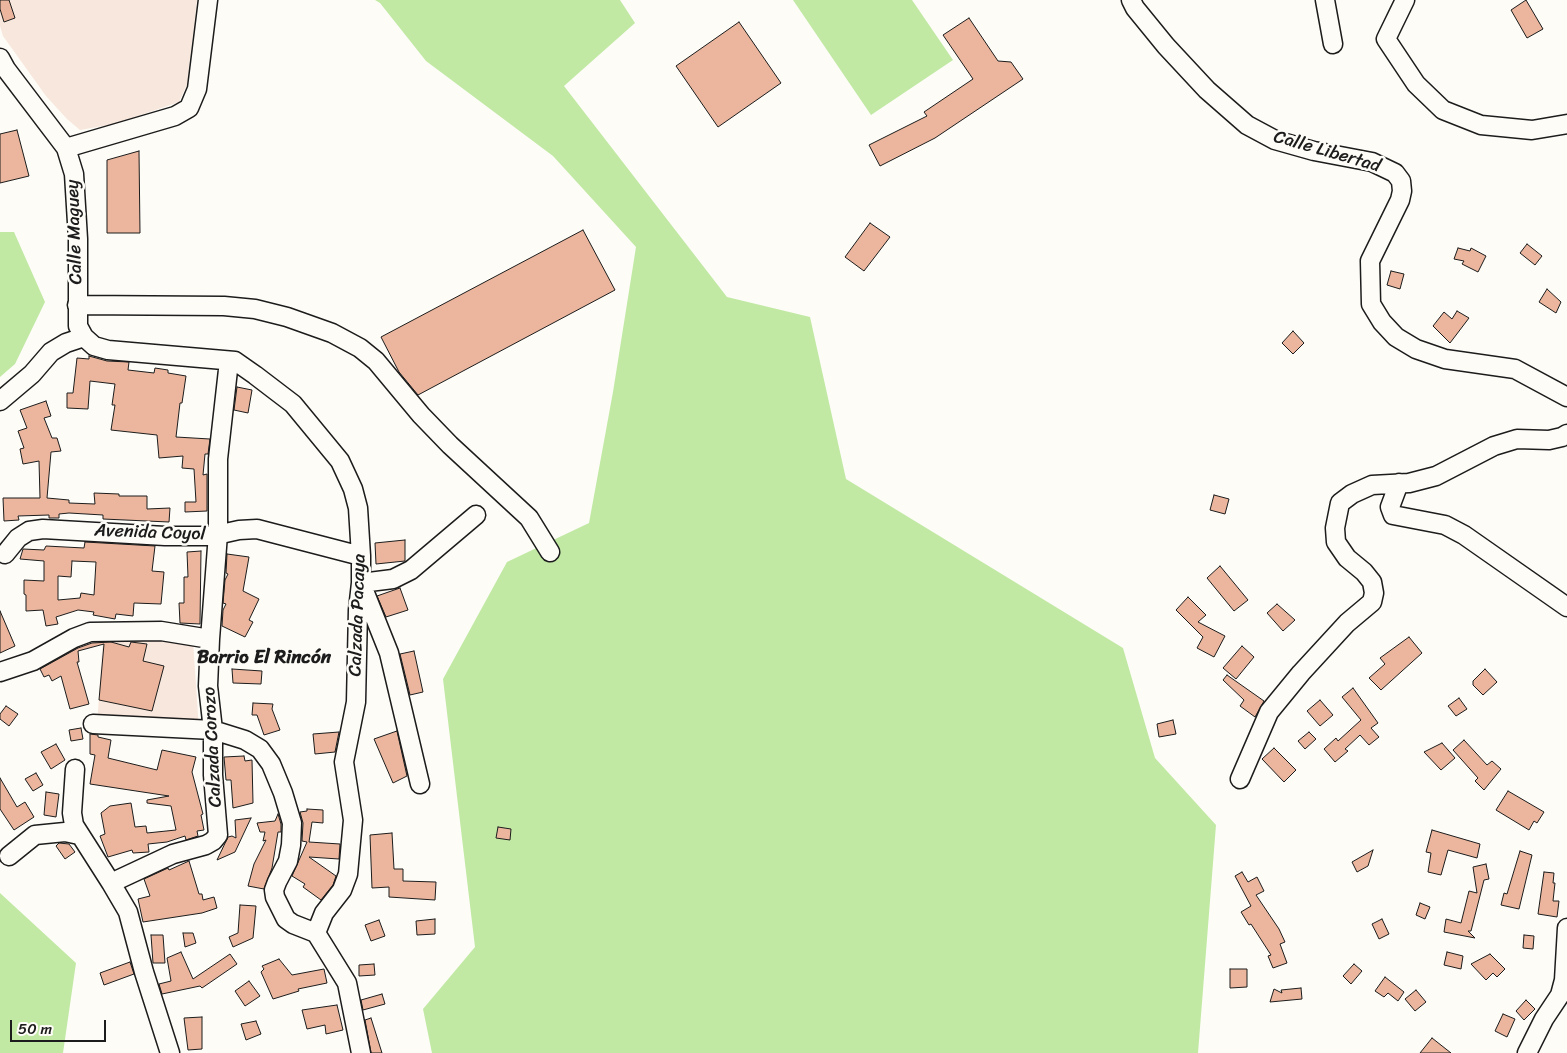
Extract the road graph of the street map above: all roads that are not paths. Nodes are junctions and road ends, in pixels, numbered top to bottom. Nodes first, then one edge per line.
1 (208, 0) edge
2 (1131, 0) edge
3 (1325, 0) edge
4 (1405, 0) edge
5 (1333, 44) dead end
6 (2, 66) edge
7 (1567, 124) edge
8 (66, 148) junction
9 (78, 305) junction
10 (84, 337) junction
11 (229, 361) junction
12 (1567, 397) edge
13 (0, 402) edge
14 (1567, 434) edge
15 (1398, 484) junction
16 (476, 515) dead end
17 (218, 534) junction
18 (550, 552) dead end
19 (5, 554) dead end
20 (361, 556) junction
21 (361, 583) junction
22 (1567, 606) edge
23 (210, 639) junction
24 (0, 672) edge
25 (93, 724) dead end
26 (213, 730) junction
27 (75, 769) dead end
28 (1240, 779) dead end
29 (420, 784) dead end
30 (79, 835) junction
31 (9, 856) dead end
32 (110, 883) junction
33 (1567, 928) edge
34 (316, 933) junction
35 (170, 1053) edge
36 (361, 1053) edge
37 (1527, 1053) edge

1 - 8 street
2 - 12 street, Calle Libertad
3 - 5 street
4 - 7 street
6 - 8 street, Calle Maguey
8 - 9 street, Calle Maguey
9 - 10 street, Calle Maguey
9 - 18 street
10 - 11 street, Calzada Pacaya
10 - 13 street
11 - 17 street, Calzada Corozo
11 - 20 street, Calzada Pacaya
14 - 15 street
15 - 22 street
15 - 28 street
16 - 21 street
17 - 19 street, Avenida Coyol
17 - 20 street, Avenida Coyol
17 - 23 street, Calzada Corozo
20 - 21 street, Calzada Pacaya
21 - 29 street
21 - 34 street, Calzada Pacaya
23 - 24 street
23 - 26 street, Calzada Corozo
25 - 26 street
26 - 32 street, Calzada Corozo
26 - 34 street
27 - 30 street
30 - 31 street
30 - 32 street
32 - 35 street
33 - 37 street
34 - 36 street

